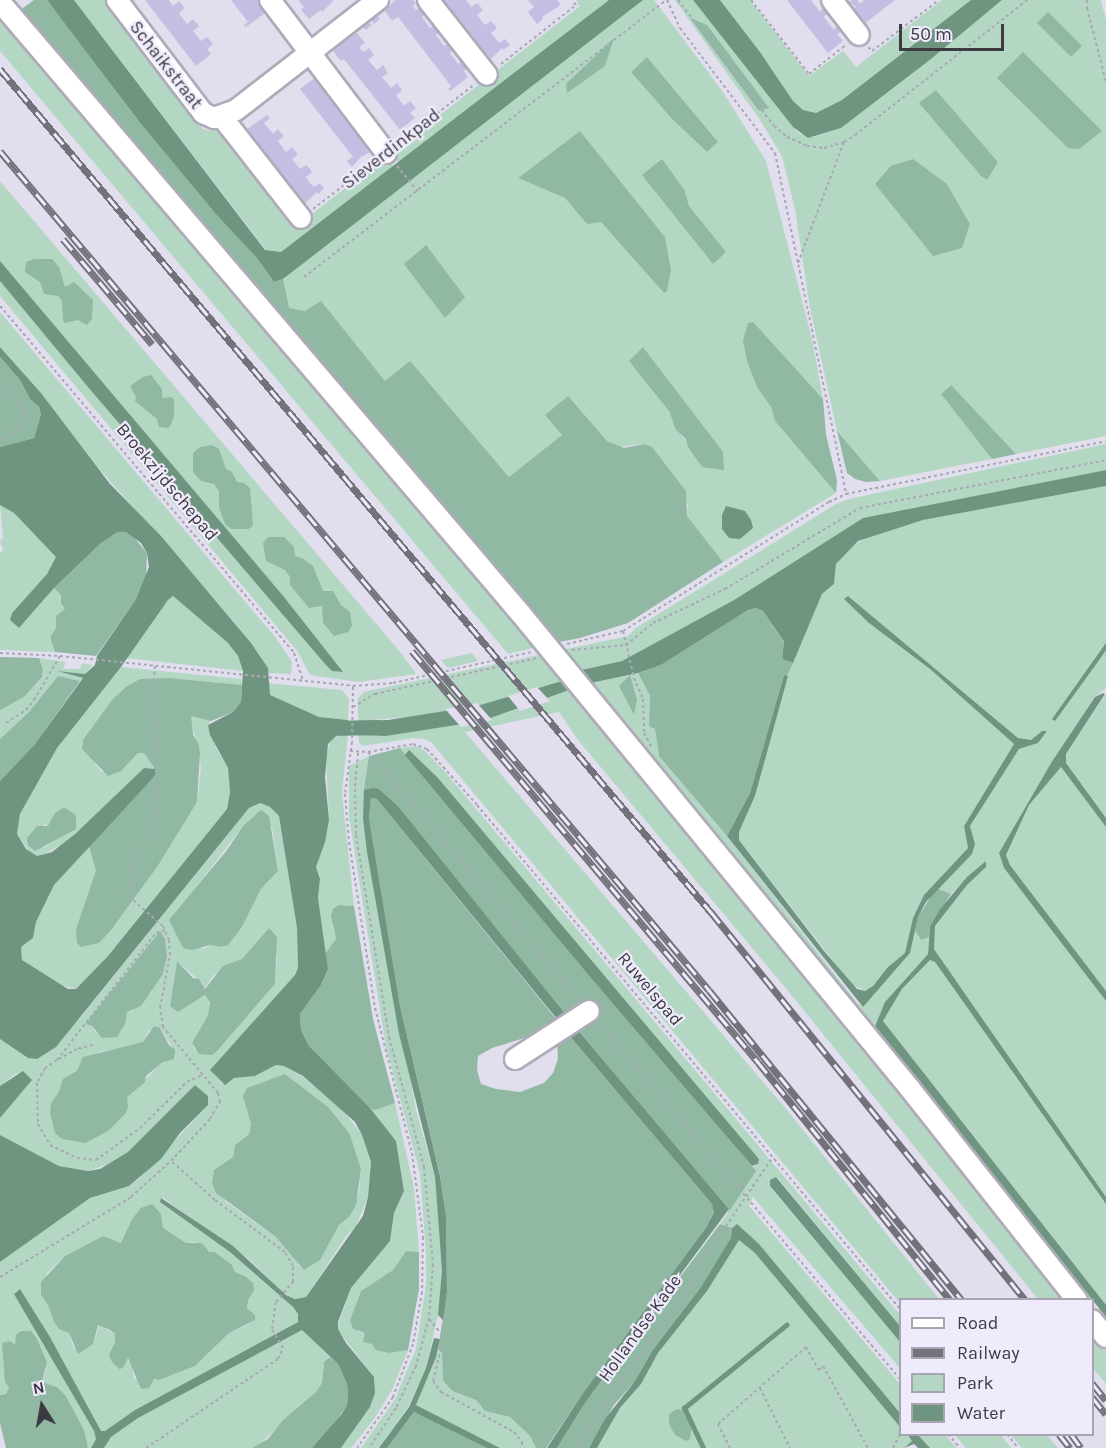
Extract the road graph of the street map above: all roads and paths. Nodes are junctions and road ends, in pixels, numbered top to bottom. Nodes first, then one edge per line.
1 (117, 0) edge
2 (270, 0) edge
3 (378, 0) edge
4 (428, 0) edge
5 (572, 0) edge
6 (659, 0) edge
7 (667, 0) edge
8 (678, 0) edge
9 (832, 0) edge
10 (1027, 0) edge
11 (1087, 0) edge
12 (0, 2) edge
13 (661, 3) junction
14 (859, 35) dead end
15 (310, 52) junction
16 (487, 75) junction
17 (1106, 82) edge
18 (222, 117) junction
19 (844, 142) junction
20 (390, 157) junction
21 (418, 192) junction
22 (301, 218) joint
23 (798, 263) junction
24 (304, 277) dead end
25 (0, 306) edge
26 (0, 382) edge
27 (0, 440) edge
28 (1106, 441) edge
29 (1106, 460) edge
30 (846, 494) junction
31 (623, 631) junction
32 (627, 647) junction
33 (0, 653) edge
34 (552, 653) junction
35 (60, 656) junction
36 (155, 666) junction
37 (634, 678) dead end
38 (303, 681) junction
39 (353, 686) junction
40 (353, 708) junction
41 (6, 723) dead end
42 (350, 751) junction
43 (368, 752) junction
44 (358, 753) junction
45 (166, 930) junction
46 (589, 1011) junction
47 (93, 1045) dead end
48 (515, 1059) dead end
49 (57, 1060) junction
50 (203, 1074) junction
51 (773, 1156) junction
52 (171, 1161) junction
53 (746, 1195) junction
54 (0, 1277) edge
55 (1076, 1298) edge
56 (899, 1308) edge
57 (429, 1319) junction
58 (1094, 1322) edge
59 (1106, 1337) edge
60 (899, 1378) edge
61 (760, 1388) junction
62 (950, 1436) edge
63 (1009, 1436) edge
64 (146, 1448) edge
65 (357, 1448) edge
66 (369, 1448) edge
67 (522, 1448) edge
68 (577, 1448) edge
69 (730, 1448) edge
70 (790, 1448) edge
71 (868, 1448) edge
72 (960, 1448) edge
73 (1018, 1448) edge

1 - 18 street, Schaikstraat
2 - 15 street
3 - 15 street
4 - 16 street
5 - 16 path, Sieverdinkpad
6 - 13 path
7 - 13 path
7 - 23 path
8 - 19 path
9 - 14 street
10 - 19 path
11 - 17 path
12 - 34 street
13 - 21 path
15 - 18 street
15 - 20 street
16 - 20 path, Sieverdinkpad
18 - 22 street
19 - 23 path
20 - 21 path
20 - 22 path, Sieverdinkpad
21 - 24 path
23 - 30 path
25 - 38 path, Broekzijdschepad
26 - 27 path
28 - 30 path
29 - 32 path
30 - 31 path
31 - 32 path
31 - 34 path
32 - 34 path
32 - 37 path
33 - 35 path
34 - 39 path
34 - 40 path
34 - 55 street
35 - 36 path
35 - 41 path
36 - 38 path
36 - 45 path
38 - 39 path
39 - 40 path
40 - 42 path
42 - 44 path, Ruwelspad
42 - 65 path
43 - 44 path, Ruwelspad
43 - 46 path
43 - 51 path, Ruwelspad
44 - 57 path
45 - 49 path
45 - 50 path
46 - 48 street
46 - 53 path
47 - 49 path
49 - 50 path
50 - 52 path
51 - 53 path, Hollandse Kade
51 - 56 path, Ruwelspad
52 - 54 path
52 - 64 path
53 - 60 path
53 - 68 path, Hollandse Kade
57 - 66 path
57 - 67 path
58 - 59 street
61 - 69 path
61 - 70 path
61 - 71 path
62 - 72 path
63 - 73 path

